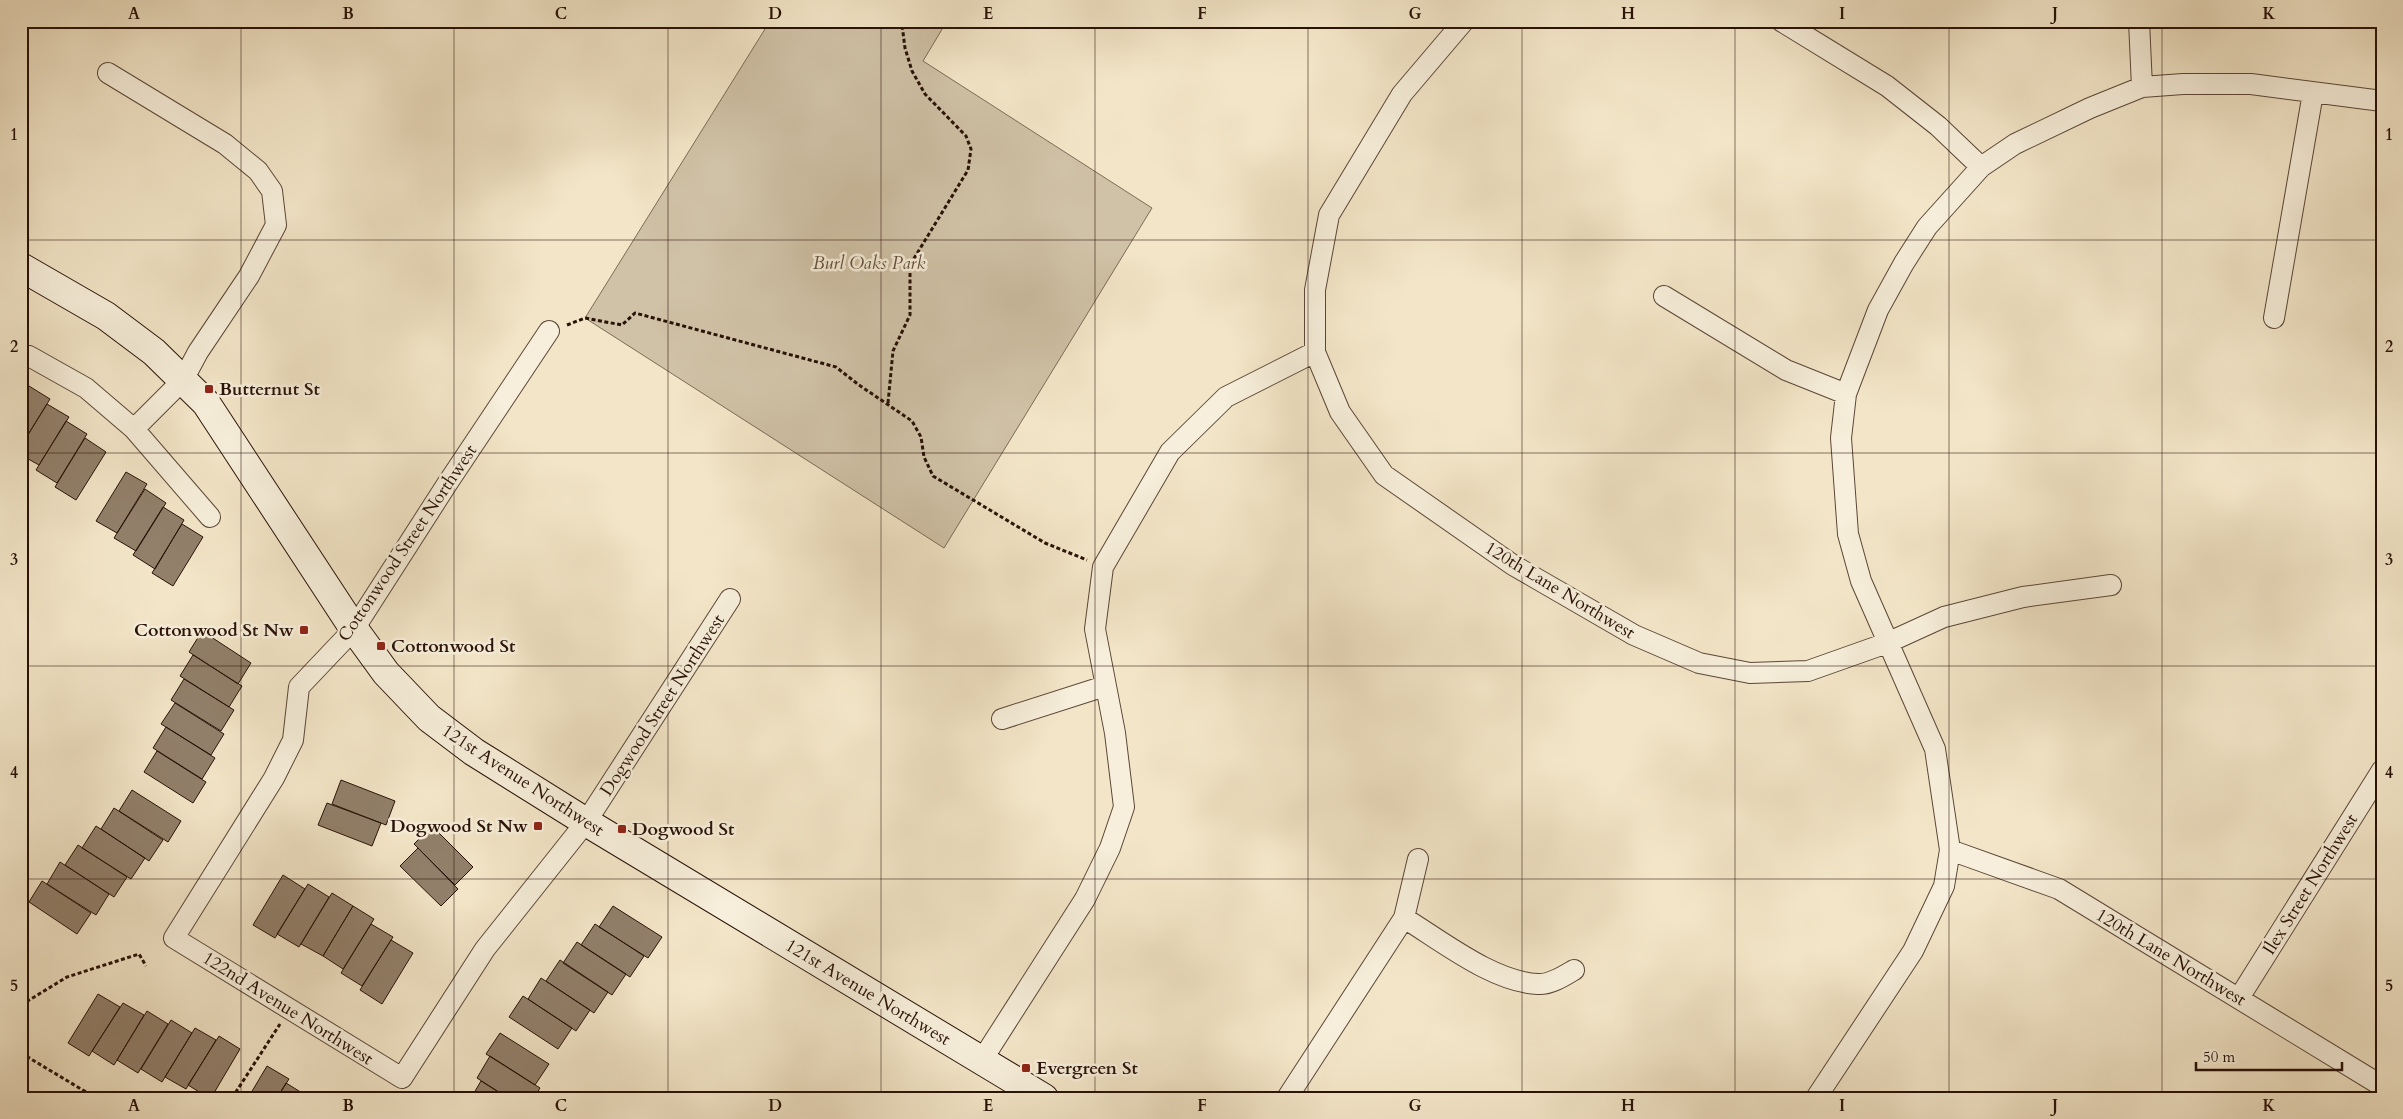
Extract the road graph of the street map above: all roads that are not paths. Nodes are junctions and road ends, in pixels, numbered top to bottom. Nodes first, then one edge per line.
1 (1464, 21) edge
2 (1781, 21) edge
3 (2139, 21) edge
4 (108, 73) dead end
5 (2142, 87) junction
6 (2313, 94) junction
7 (2382, 101) edge
8 (1981, 167) junction
9 (21, 267) edge
10 (1664, 296) dead end
11 (2274, 318) dead end
12 (549, 330) road end
13 (1315, 352) junction
14 (29, 356) dead end
15 (183, 380) junction
16 (1846, 394) junction
17 (134, 429) junction
18 (210, 517) dead end
19 (2110, 585) dead end
20 (730, 599) dead end
21 (354, 629) junction
22 (1887, 643) junction
23 (1105, 686) junction
24 (1002, 719) dead end
25 (2382, 770) edge
26 (586, 822) junction
27 (1950, 850) junction
28 (1418, 859) dead end
29 (1404, 918) junction
30 (174, 938) joint
31 (1574, 970) dead end
32 (2239, 998) junction
33 (982, 1060) junction
34 (402, 1078) joint
35 (2382, 1086) edge
36 (1044, 1098) edge
37 (1287, 1098) edge
38 (1816, 1098) edge

1 - 13 street
2 - 8 street
3 - 5 street
4 - 15 street
5 - 6 street
5 - 8 street
6 - 7 street
6 - 11 street
8 - 16 street
9 - 15 street, 121st Avenue Northwest
10 - 16 street
12 - 21 street, Cottonwood Street Northwest
13 - 22 street, 120th Lane Northwest
13 - 23 street
14 - 17 street
15 - 17 street
15 - 21 street, 121st Avenue Northwest
16 - 22 street
17 - 18 street
19 - 22 street, 120th Lane Northwest
20 - 26 street, Dogwood Street Northwest
21 - 26 street, 121st Avenue Northwest
21 - 30 street, Cottonwood Street Northwest
22 - 27 street
23 - 24 street
23 - 33 street
25 - 32 street, Ilex Street Northwest
26 - 33 street, 121st Avenue Northwest
26 - 34 street, Dogwood Street Northwest
27 - 32 street, 120th Lane Northwest
27 - 38 street
28 - 29 street
29 - 31 street
29 - 37 street
30 - 34 street, 122nd Avenue Northwest
32 - 35 street, 120th Lane Northwest
33 - 36 street, 121st Avenue Northwest

